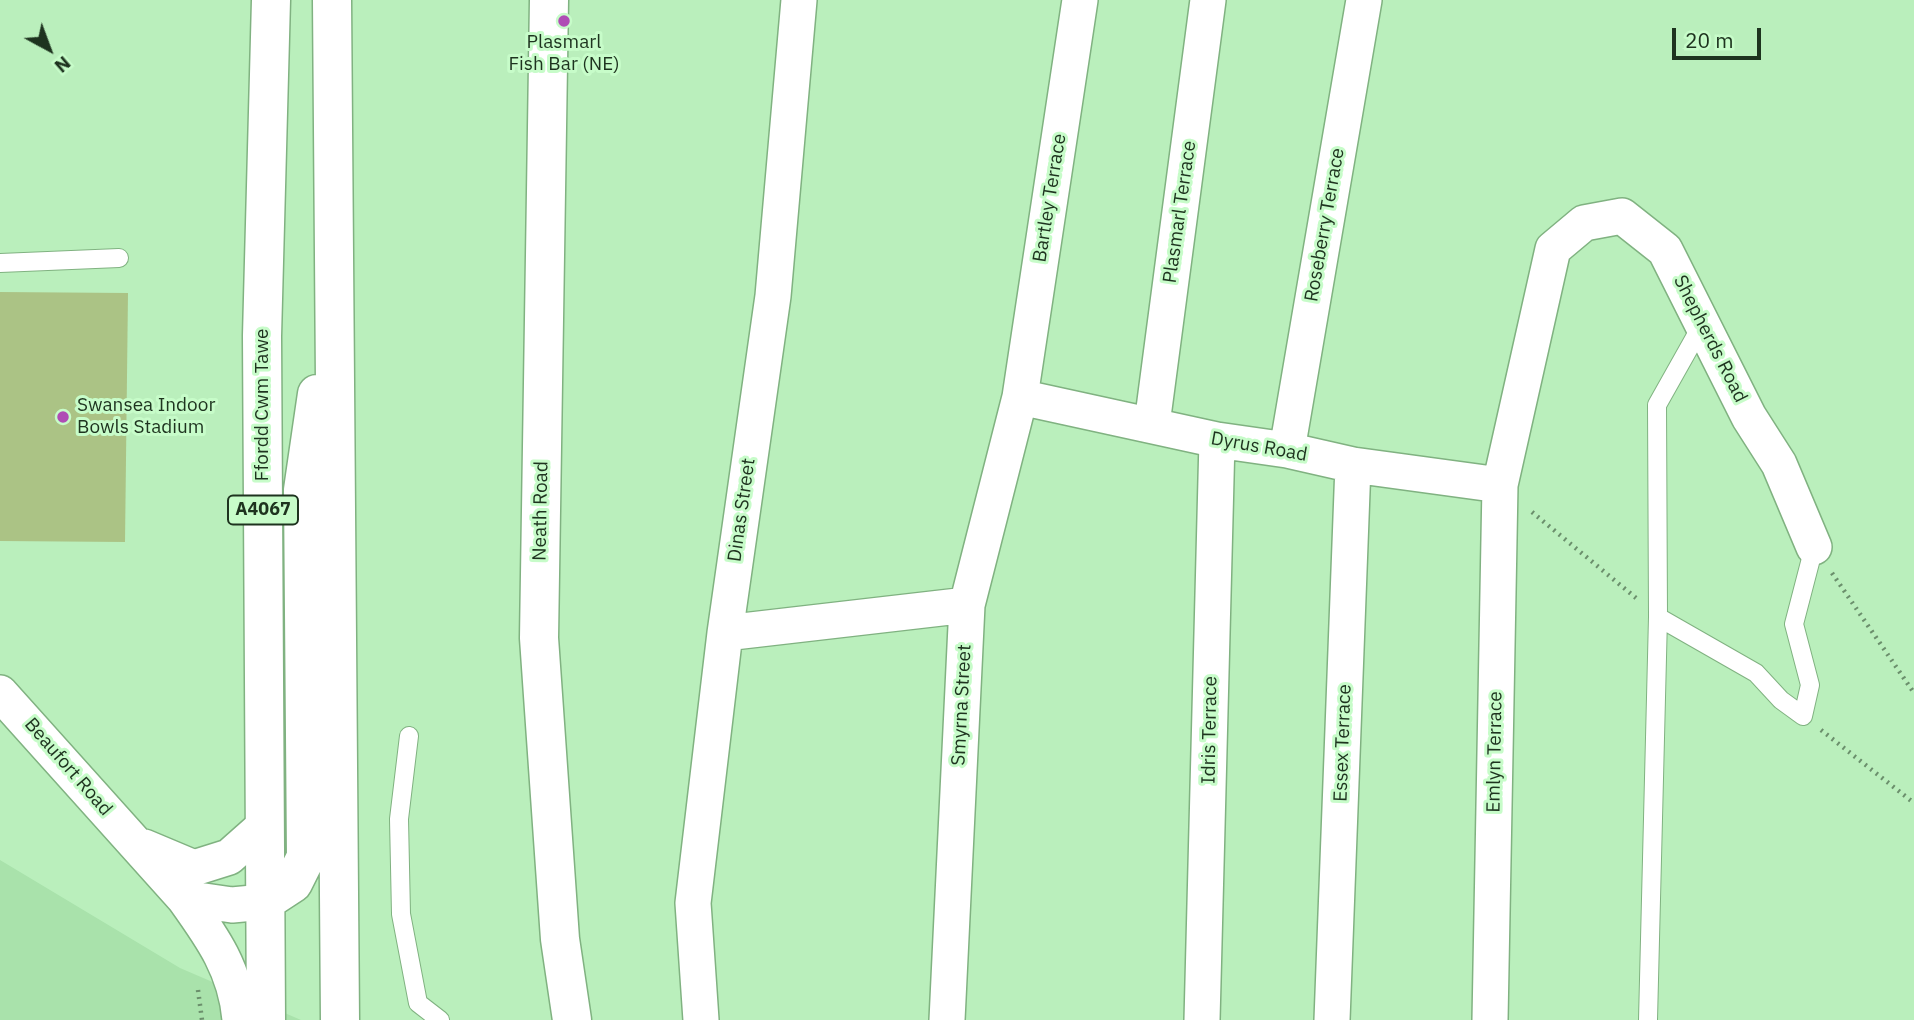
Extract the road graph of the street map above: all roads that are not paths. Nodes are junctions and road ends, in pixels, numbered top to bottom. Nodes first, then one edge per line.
1 (271, 0) edge
2 (332, 0) edge
3 (549, 0) edge
4 (799, 0) edge
5 (1080, 0) edge
6 (1208, 0) edge
7 (1364, 0) edge
8 (1553, 250) joint
9 (120, 258) dead end
10 (0, 264) edge
11 (336, 264) junction
12 (1702, 325) junction
13 (1020, 397) junction
14 (1152, 424) junction
15 (1217, 440) junction
16 (1287, 450) junction
17 (1353, 465) junction
18 (1500, 485) junction
19 (1814, 547) joint
20 (967, 605) junction
21 (1658, 617) junction
22 (725, 633) junction
23 (0, 693) edge
24 (409, 736) dead end
25 (264, 826) junction
26 (134, 843) junction
27 (184, 898) junction
28 (264, 902) junction
29 (240, 1020) edge
30 (266, 1020) edge
31 (340, 1020) edge
32 (440, 1020) edge
33 (572, 1020) edge
34 (701, 1020) edge
35 (947, 1020) edge
36 (1202, 1020) edge
37 (1332, 1020) edge
38 (1490, 1020) edge
39 (1648, 1020) edge

1 - 25 main road, Ffordd Cwm Tawe / A4067
2 - 11 main road
3 - 33 main road, Neath Road
4 - 22 street, Dinas Street
5 - 13 street, Bartley Terrace
6 - 14 street, Plasmarl Terrace
7 - 16 street, Roseberry Terrace
8 - 12 street, Shepherds Road
8 - 18 street, Emlyn Terrace
9 - 10 lane
11 - 28 main road
11 - 31 main road
12 - 19 street, Shepherds Road
12 - 21 lane
13 - 14 street, Dyrus Road
13 - 20 street, Smyrna Street
14 - 15 street, Dyrus Road
15 - 16 street, Dyrus Road
15 - 36 street, Idris Terrace
16 - 17 street, Dyrus Road
17 - 18 street, Dyrus Road
17 - 37 street, Essex Terrace
18 - 38 street, Emlyn Terrace
19 - 21 lane
20 - 22 street
20 - 35 street, Smyrna Street
21 - 39 lane
22 - 34 street, Dinas Street
23 - 26 street, Beaufort Road
24 - 32 lane
25 - 26 street, Beaufort Road
25 - 28 main road, Ffordd Cwm Tawe / A4067
26 - 27 street, Beaufort Road
27 - 28 street
27 - 29 street, Beaufort Road
28 - 30 main road, Ffordd Cwm Tawe / A4067

